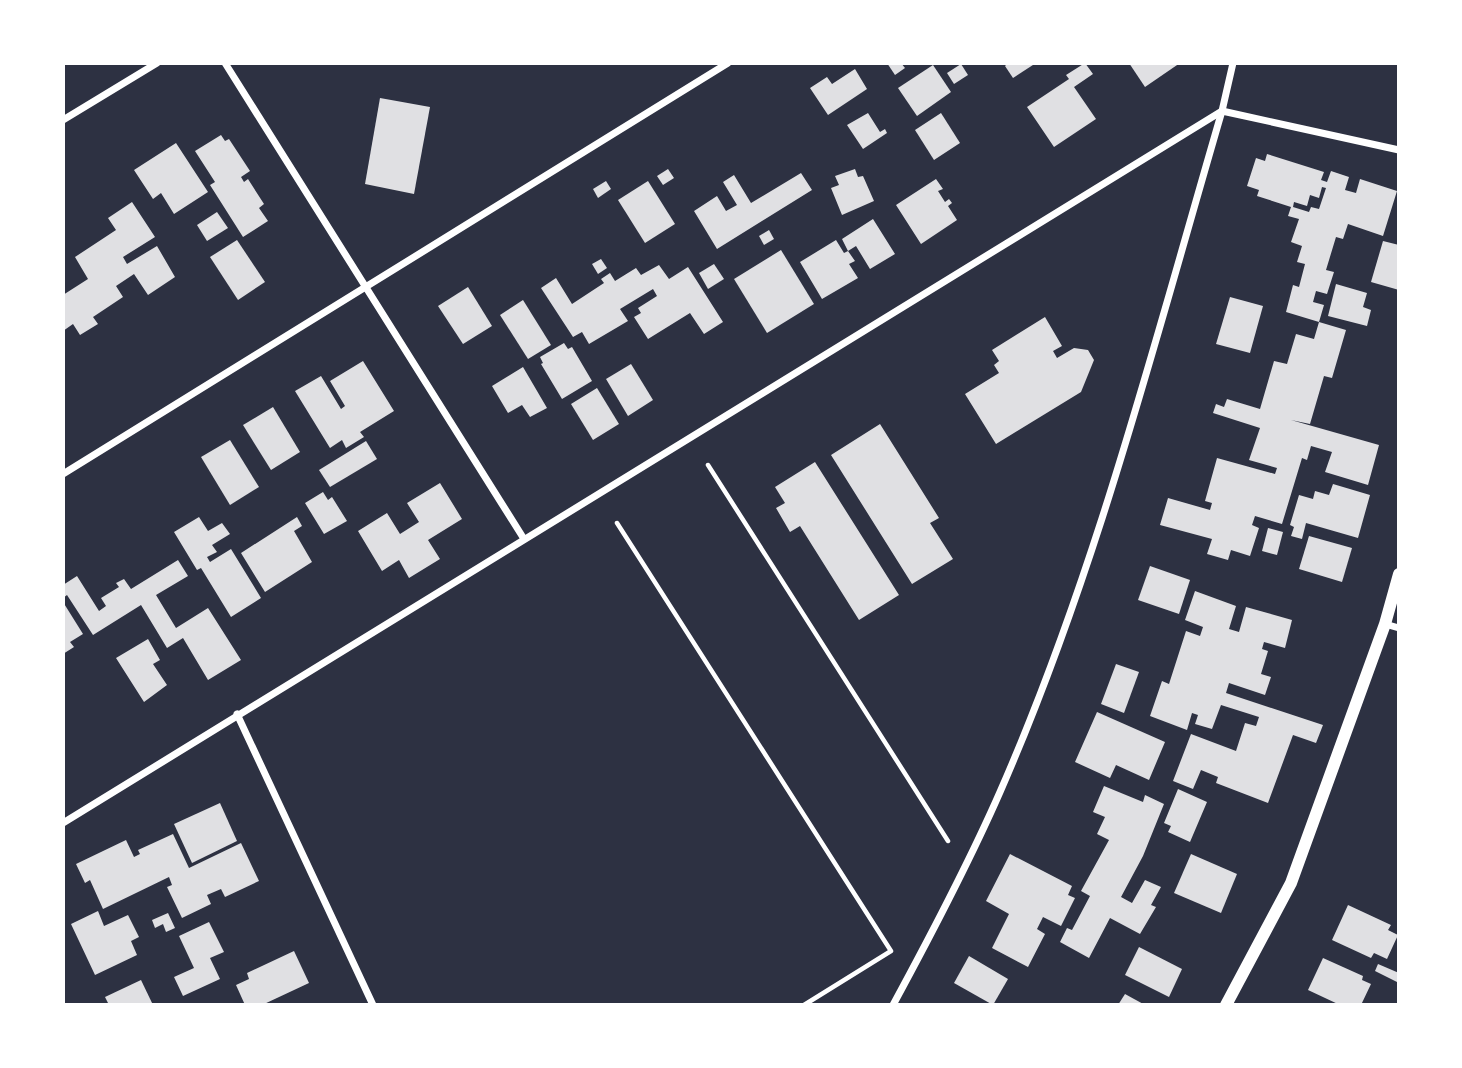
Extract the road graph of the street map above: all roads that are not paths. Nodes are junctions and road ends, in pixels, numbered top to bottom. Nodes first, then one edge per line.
1 (157, 63) edge
2 (225, 63) edge
3 (728, 63) edge
4 (1233, 63) edge
5 (1222, 111) junction
6 (63, 120) edge
7 (1399, 150) edge
8 (366, 285) junction
9 (63, 474) edge
10 (524, 539) junction
11 (1399, 574) edge
12 (1385, 624) junction
13 (1399, 628) edge
14 (237, 714) junction
15 (63, 823) edge
16 (373, 1005) edge
17 (893, 1005) edge
18 (1226, 1005) edge

1 - 6 street
2 - 8 street
3 - 8 street
4 - 5 street
5 - 7 street
5 - 10 street
5 - 17 street
8 - 9 street
8 - 10 street
10 - 14 street
11 - 12 street
12 - 13 street
12 - 18 street
14 - 15 street
14 - 16 street

